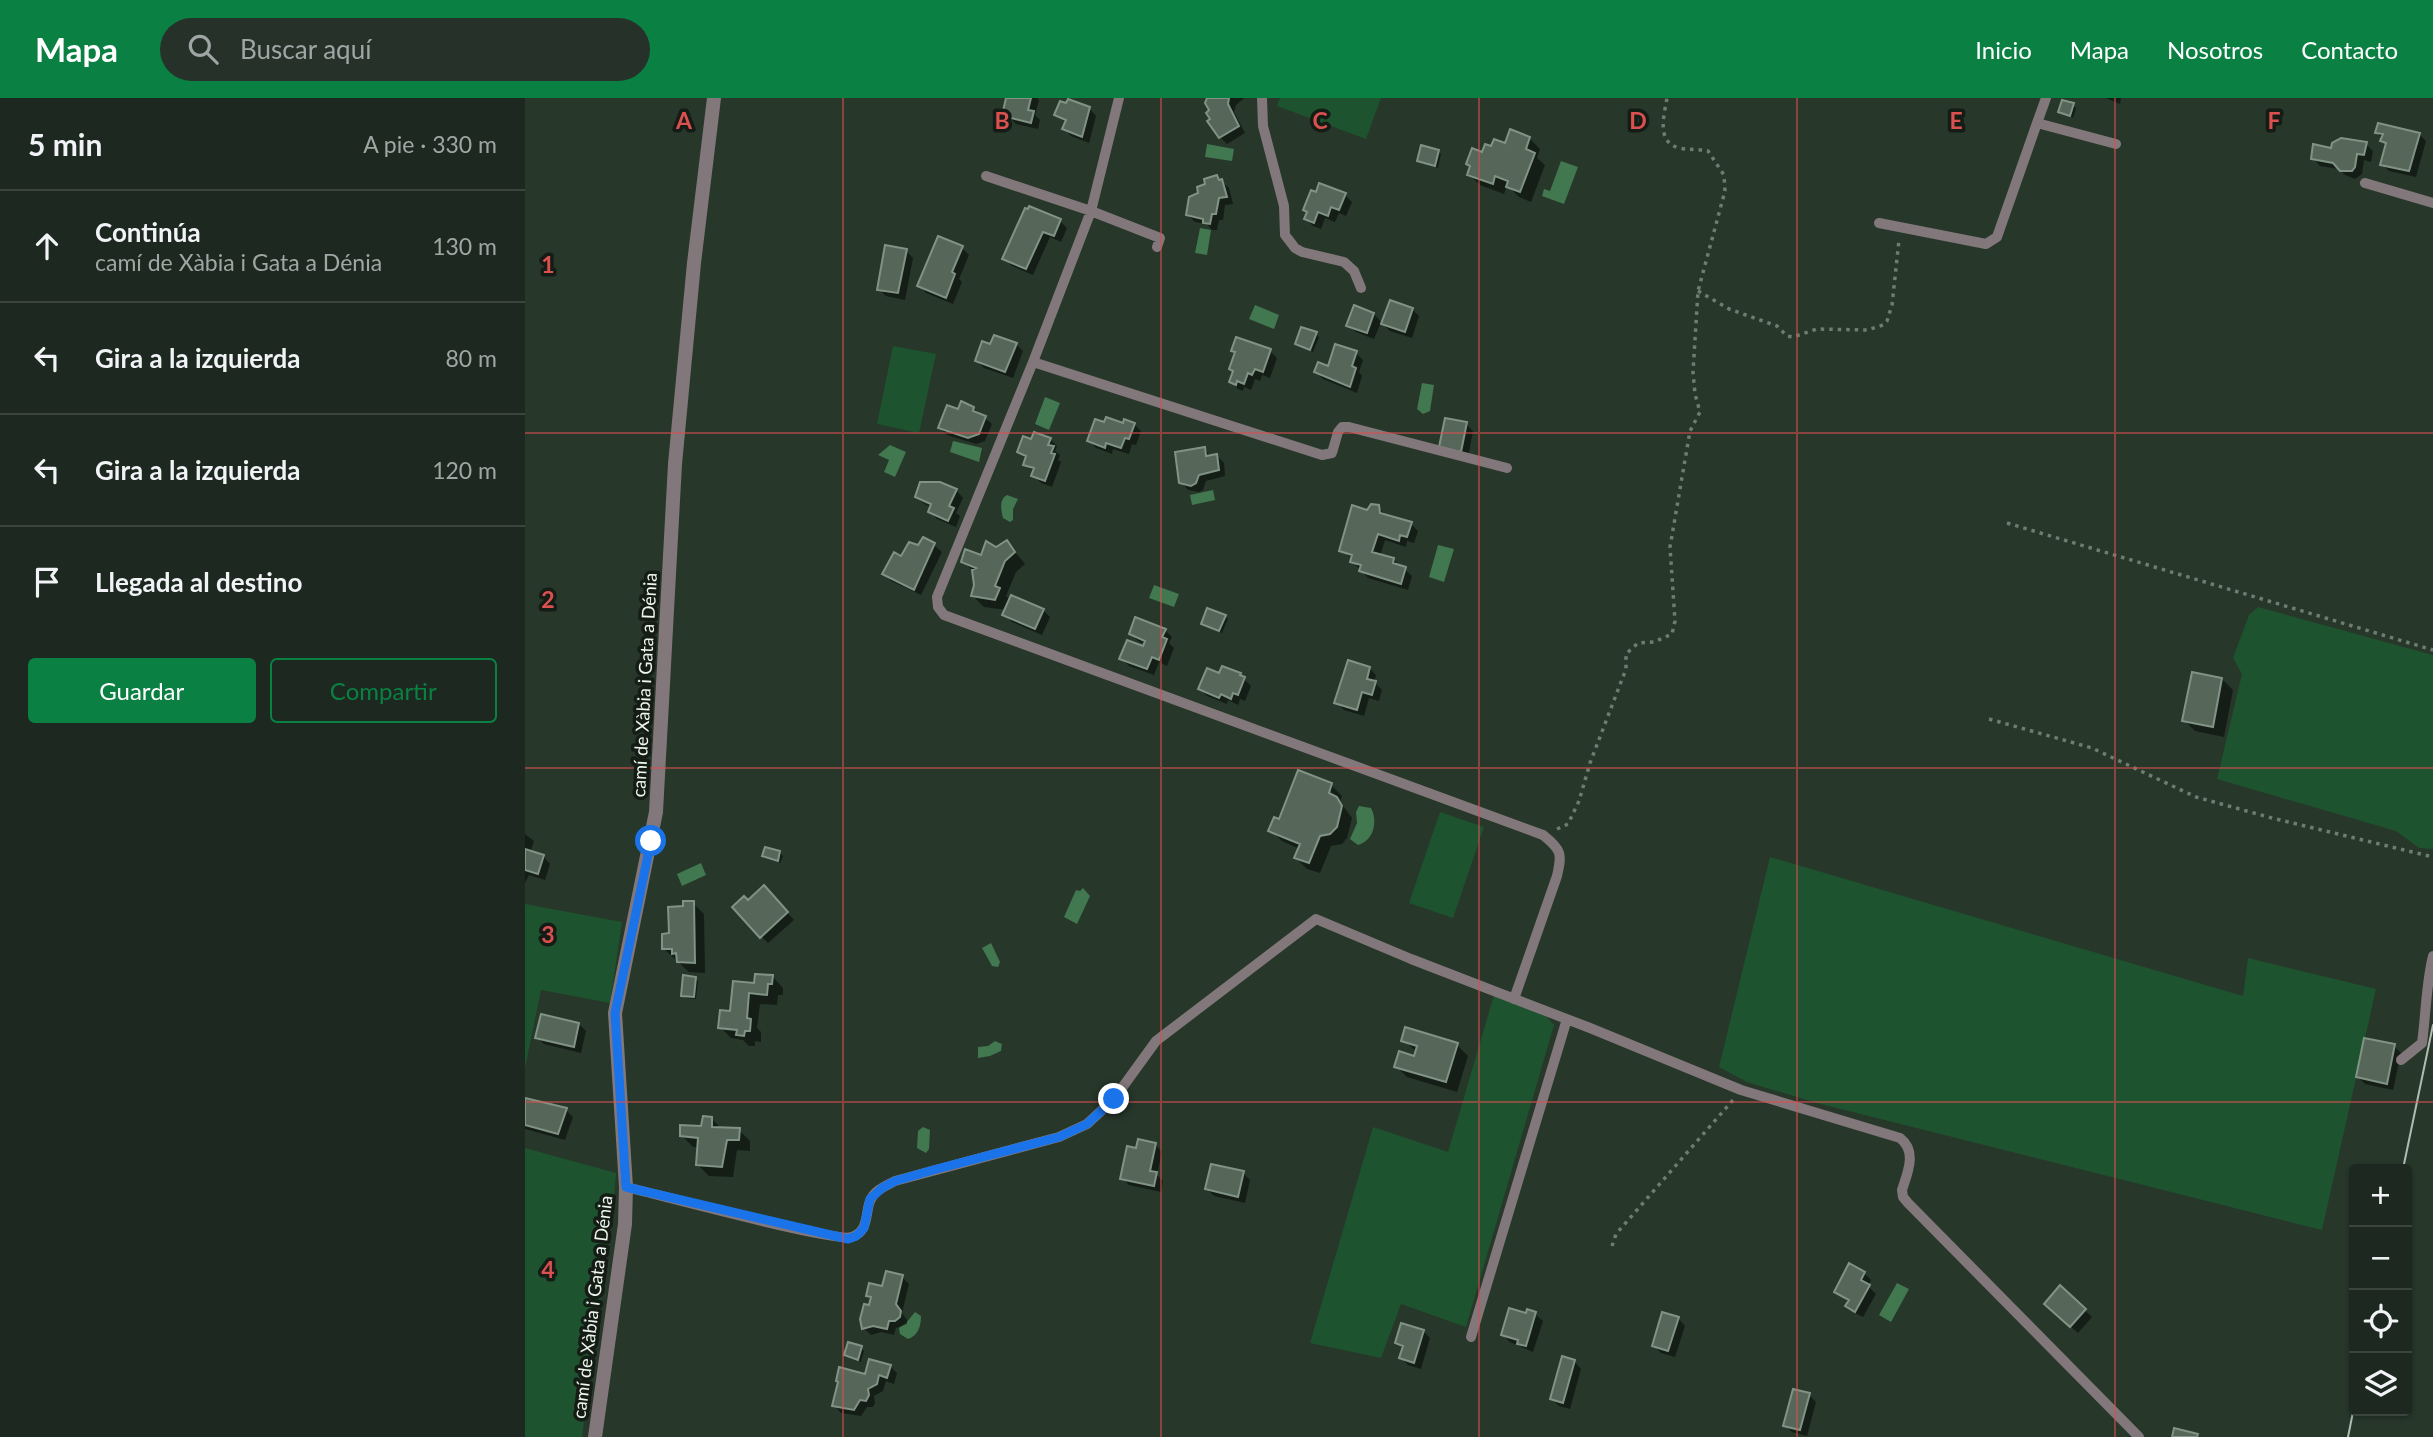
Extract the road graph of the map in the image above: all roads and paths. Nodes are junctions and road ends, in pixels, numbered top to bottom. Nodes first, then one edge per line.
1 (714, 98) edge
2 (1118, 98) edge
3 (1262, 98) edge
4 (1667, 98) edge
5 (2046, 98) edge
6 (2038, 123) junction
7 (2116, 144) dead end
8 (986, 176) dead end
9 (2365, 183) dead end
10 (2433, 203) edge
11 (1091, 211) junction
12 (1879, 223) dead end
13 (1901, 227) junction
14 (1157, 247) dead end
15 (1361, 288) dead end
16 (1698, 291) junction
17 (1033, 362) junction
18 (1507, 468) dead end
19 (2007, 523) dead end
20 (2433, 650) edge
21 (1989, 719) dead end
22 (1543, 835) junction
23 (2433, 857) edge
24 (2433, 956) edge
25 (1514, 999) junction
26 (1567, 1019) junction
27 (2401, 1060) dead end
28 (1741, 1090) junction
29 (626, 1187) junction
30 (1612, 1246) dead end
31 (1471, 1337) dead end
32 (595, 1437) edge
33 (2139, 1437) edge

1 - 29 street, camí de Xàbia i Gata a Dénia
2 - 11 lane
3 - 15 lane
4 - 16 path
5 - 6 lane
6 - 7 lane
6 - 13 lane
8 - 11 lane
9 - 10 lane
11 - 14 lane
11 - 17 lane
12 - 13 lane
13 - 16 path
16 - 22 path
17 - 18 lane
17 - 22 lane
19 - 20 path
21 - 23 path
22 - 25 lane
24 - 27 lane
25 - 26 lane
25 - 29 lane
26 - 28 lane
26 - 31 lane
28 - 30 path
28 - 33 lane
29 - 32 street, camí de Xàbia i Gata a Dénia

